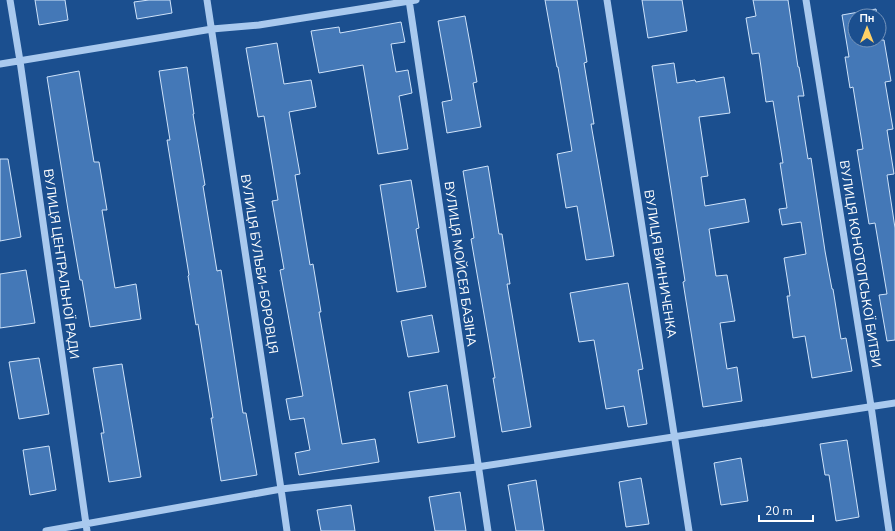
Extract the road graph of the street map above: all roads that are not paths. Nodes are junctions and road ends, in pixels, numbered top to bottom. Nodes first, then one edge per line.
1 (10, 0) edge
2 (207, 0) edge
3 (411, 0) edge
4 (607, 0) edge
5 (806, 0) edge
6 (212, 29) junction
7 (20, 61) junction
8 (0, 64) edge
9 (895, 403) edge
10 (871, 406) junction
11 (674, 436) junction
12 (478, 467) junction
13 (281, 489) junction
14 (86, 528) edge
15 (46, 531) edge
16 (287, 531) edge
17 (488, 531) edge
18 (689, 531) edge
19 (889, 531) edge

1 - 7 street, ВУЛИЦЯ ЦЕНТРАЛЬНОЇ РАДИ
2 - 6 street, ВУЛИЦЯ БУЛЬБИ-БОРОВЦЯ
3 - 6 street
3 - 12 street, ВУЛИЦЯ МОЙСЕЯ БАЗІНА
4 - 11 street, ВУЛИЦЯ ВИННИЧЕНКА
5 - 10 street, ВУЛИЦЯ КОНОТОПСЬКОЇ БИТВИ
6 - 7 street
6 - 13 street, ВУЛИЦЯ БУЛЬБИ-БОРОВЦЯ
7 - 8 street
7 - 14 street, ВУЛИЦЯ ЦЕНТРАЛЬНОЇ РАДИ
9 - 10 street
10 - 11 street
10 - 19 street, ВУЛИЦЯ КОНОТОПСЬКОЇ БИТВИ
11 - 12 street
11 - 18 street, ВУЛИЦЯ ВИННИЧЕНКА
12 - 13 street
12 - 17 street, ВУЛИЦЯ МОЙСЕЯ БАЗІНА
13 - 14 street
13 - 16 street, ВУЛИЦЯ БУЛЬБИ-БОРОВЦЯ
14 - 15 street

